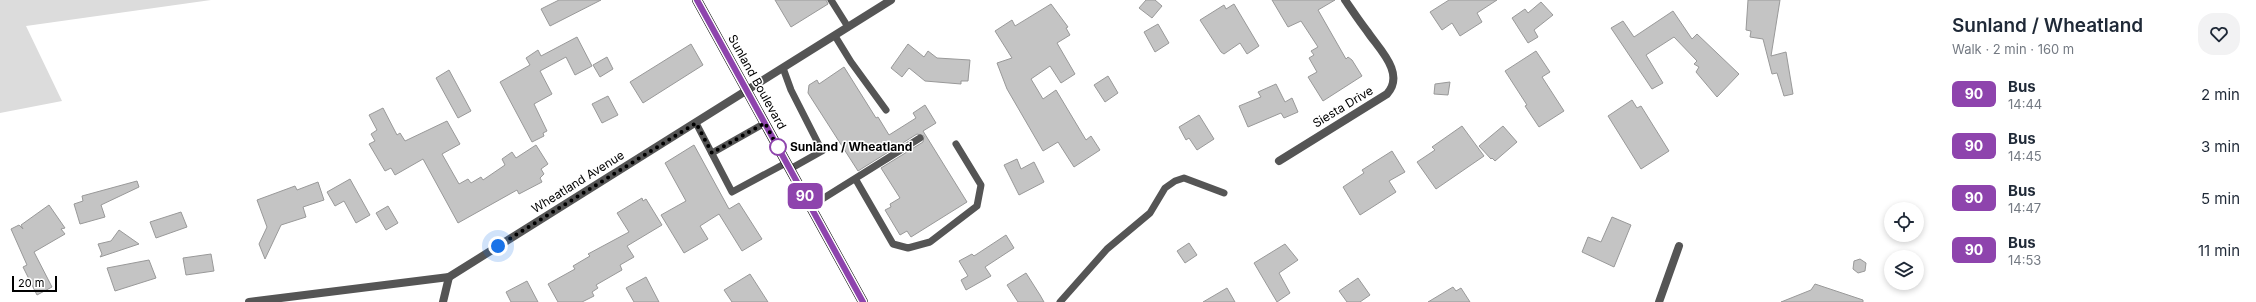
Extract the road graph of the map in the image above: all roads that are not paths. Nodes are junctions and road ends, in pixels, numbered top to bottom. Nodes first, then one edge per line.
1 (831, 0) edge
2 (891, 0) edge
3 (1345, 0) edge
4 (701, 1) edge
5 (848, 27) junction
6 (835, 36) junction
7 (783, 68) junction
8 (747, 91) junction
9 (886, 110) dead end
10 (696, 123) junction
11 (765, 123) junction
12 (920, 138) dead end
13 (956, 144) dead end
14 (712, 153) junction
15 (1278, 161) dead end
16 (788, 166) junction
17 (856, 180) junction
18 (1224, 193) dead end
19 (811, 206) junction
20 (1679, 246) dead end
21 (449, 277) junction
22 (249, 302) edge
23 (443, 302) edge
24 (863, 302) edge
25 (1060, 302) edge
26 (1659, 302) edge

1 - 5 lane
2 - 5 street, Wheatland Avenue
3 - 15 street, Siesta Drive
4 - 8 main road, Sunland Boulevard
5 - 6 street, Wheatland Avenue
6 - 7 street, Wheatland Avenue
6 - 9 lane
7 - 8 street, Wheatland Avenue
7 - 16 lane
8 - 10 street, Wheatland Avenue
8 - 11 main road, Sunland Boulevard
10 - 14 lane
10 - 21 street, Wheatland Avenue
11 - 14 lane
11 - 16 main road, Sunland Boulevard
12 - 17 lane
13 - 17 lane
14 - 16 lane
16 - 19 main road, Sunland Boulevard
17 - 19 lane
18 - 25 lane
19 - 24 main road, Sunland Boulevard
20 - 26 street
21 - 22 street, Wheatland Avenue
21 - 23 street

